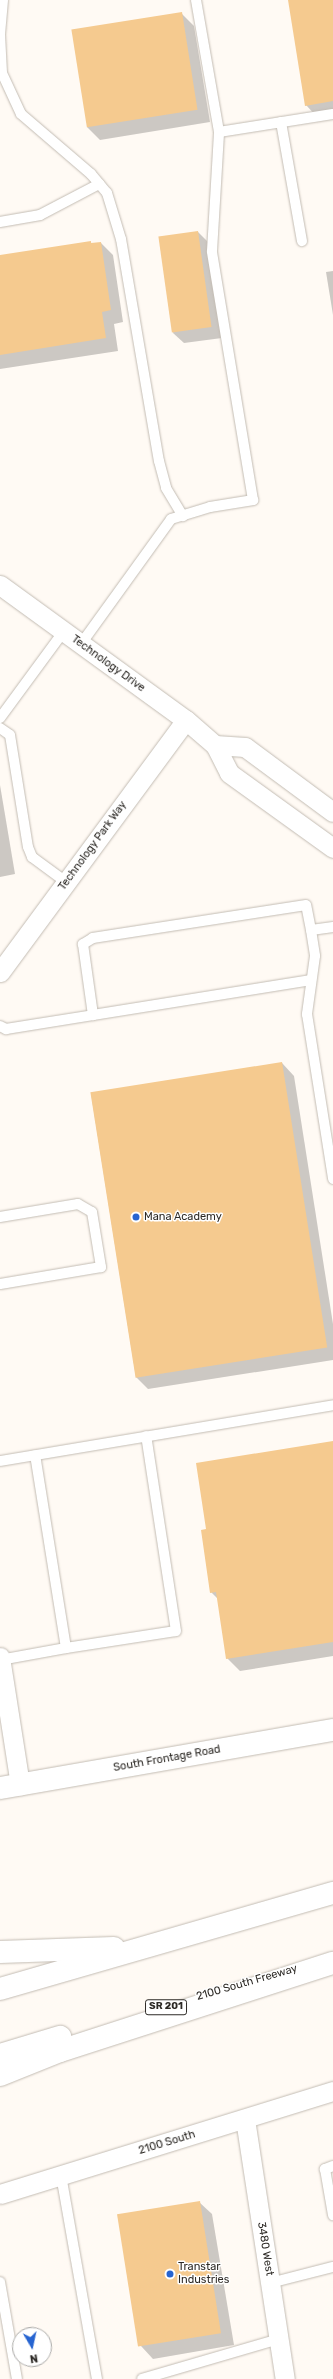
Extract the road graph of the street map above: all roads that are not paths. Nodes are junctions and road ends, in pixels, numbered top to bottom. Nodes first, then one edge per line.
1 (3, 0) edge
2 (196, 0) edge
3 (333, 114) edge
4 (282, 122) junction
5 (220, 132) junction
6 (99, 184) junction
7 (0, 222) edge
8 (302, 241) dead end
9 (183, 516) junction
10 (0, 585) edge
11 (64, 631) junction
12 (81, 644) junction
13 (0, 718) edge
14 (186, 720) junction
15 (0, 728) edge
16 (215, 745) junction
17 (333, 812) edge
18 (333, 848) edge
19 (66, 882) junction
20 (333, 927) edge
21 (311, 930) junction
22 (0, 972) edge
23 (311, 980) junction
24 (93, 1015) junction
25 (0, 1026) edge
26 (333, 1179) edge
27 (0, 1217) edge
28 (0, 1284) edge
29 (333, 1405) edge
30 (146, 1436) junction
31 (35, 1455) junction
32 (0, 1461) edge
33 (66, 1648) junction
34 (0, 1658) edge
35 (333, 1730) edge
36 (10, 1786) edge
37 (333, 1893) edge
38 (147, 1946) junction
39 (0, 1952) edge
40 (333, 1958) edge
41 (333, 1964) edge
42 (0, 1989) edge
43 (0, 2055) edge
44 (0, 2075) edge
45 (333, 2091) edge
46 (245, 2119) junction
47 (333, 2166) edge
48 (62, 2175) junction
49 (0, 2194) edge
50 (333, 2215) edge
51 (333, 2267) edge
52 (0, 2282) edge
53 (270, 2283) junction
54 (279, 2339) junction
55 (17, 2379) edge
56 (97, 2379) edge
57 (142, 2379) edge
58 (285, 2379) edge

1 - 6 lane
2 - 5 lane
3 - 4 lane
4 - 5 lane
4 - 8 lane
5 - 9 lane
6 - 7 lane
6 - 9 lane
9 - 12 lane
10 - 11 street, Technology Drive
11 - 12 street, Technology Drive
11 - 13 lane
12 - 14 street, Technology Drive
14 - 16 street, Technology Drive
14 - 19 street, Technology Park Way
15 - 19 lane
16 - 17 street
16 - 18 street, Technology Drive
19 - 22 street, Technology Park Way
20 - 21 lane
21 - 23 lane
21 - 24 lane
23 - 24 lane
23 - 26 lane
24 - 25 lane
27 - 28 lane
29 - 30 lane
30 - 31 lane
30 - 33 lane
31 - 32 lane
31 - 33 lane
33 - 34 lane
34 - 36 street
35 - 36 main road, South Frontage Road
37 - 38 main road
38 - 39 main road
38 - 42 main road
40 - 43 main road, 2100 South Freeway / SR 201
41 - 44 main road
45 - 46 street, 2100 South
46 - 48 street, 2100 South
46 - 53 street, 3480 West
47 - 50 lane
48 - 49 street, 2100 South
48 - 56 lane
51 - 53 lane
52 - 55 lane
53 - 54 street, 3480 West
54 - 57 lane
54 - 58 street, 3480 West

